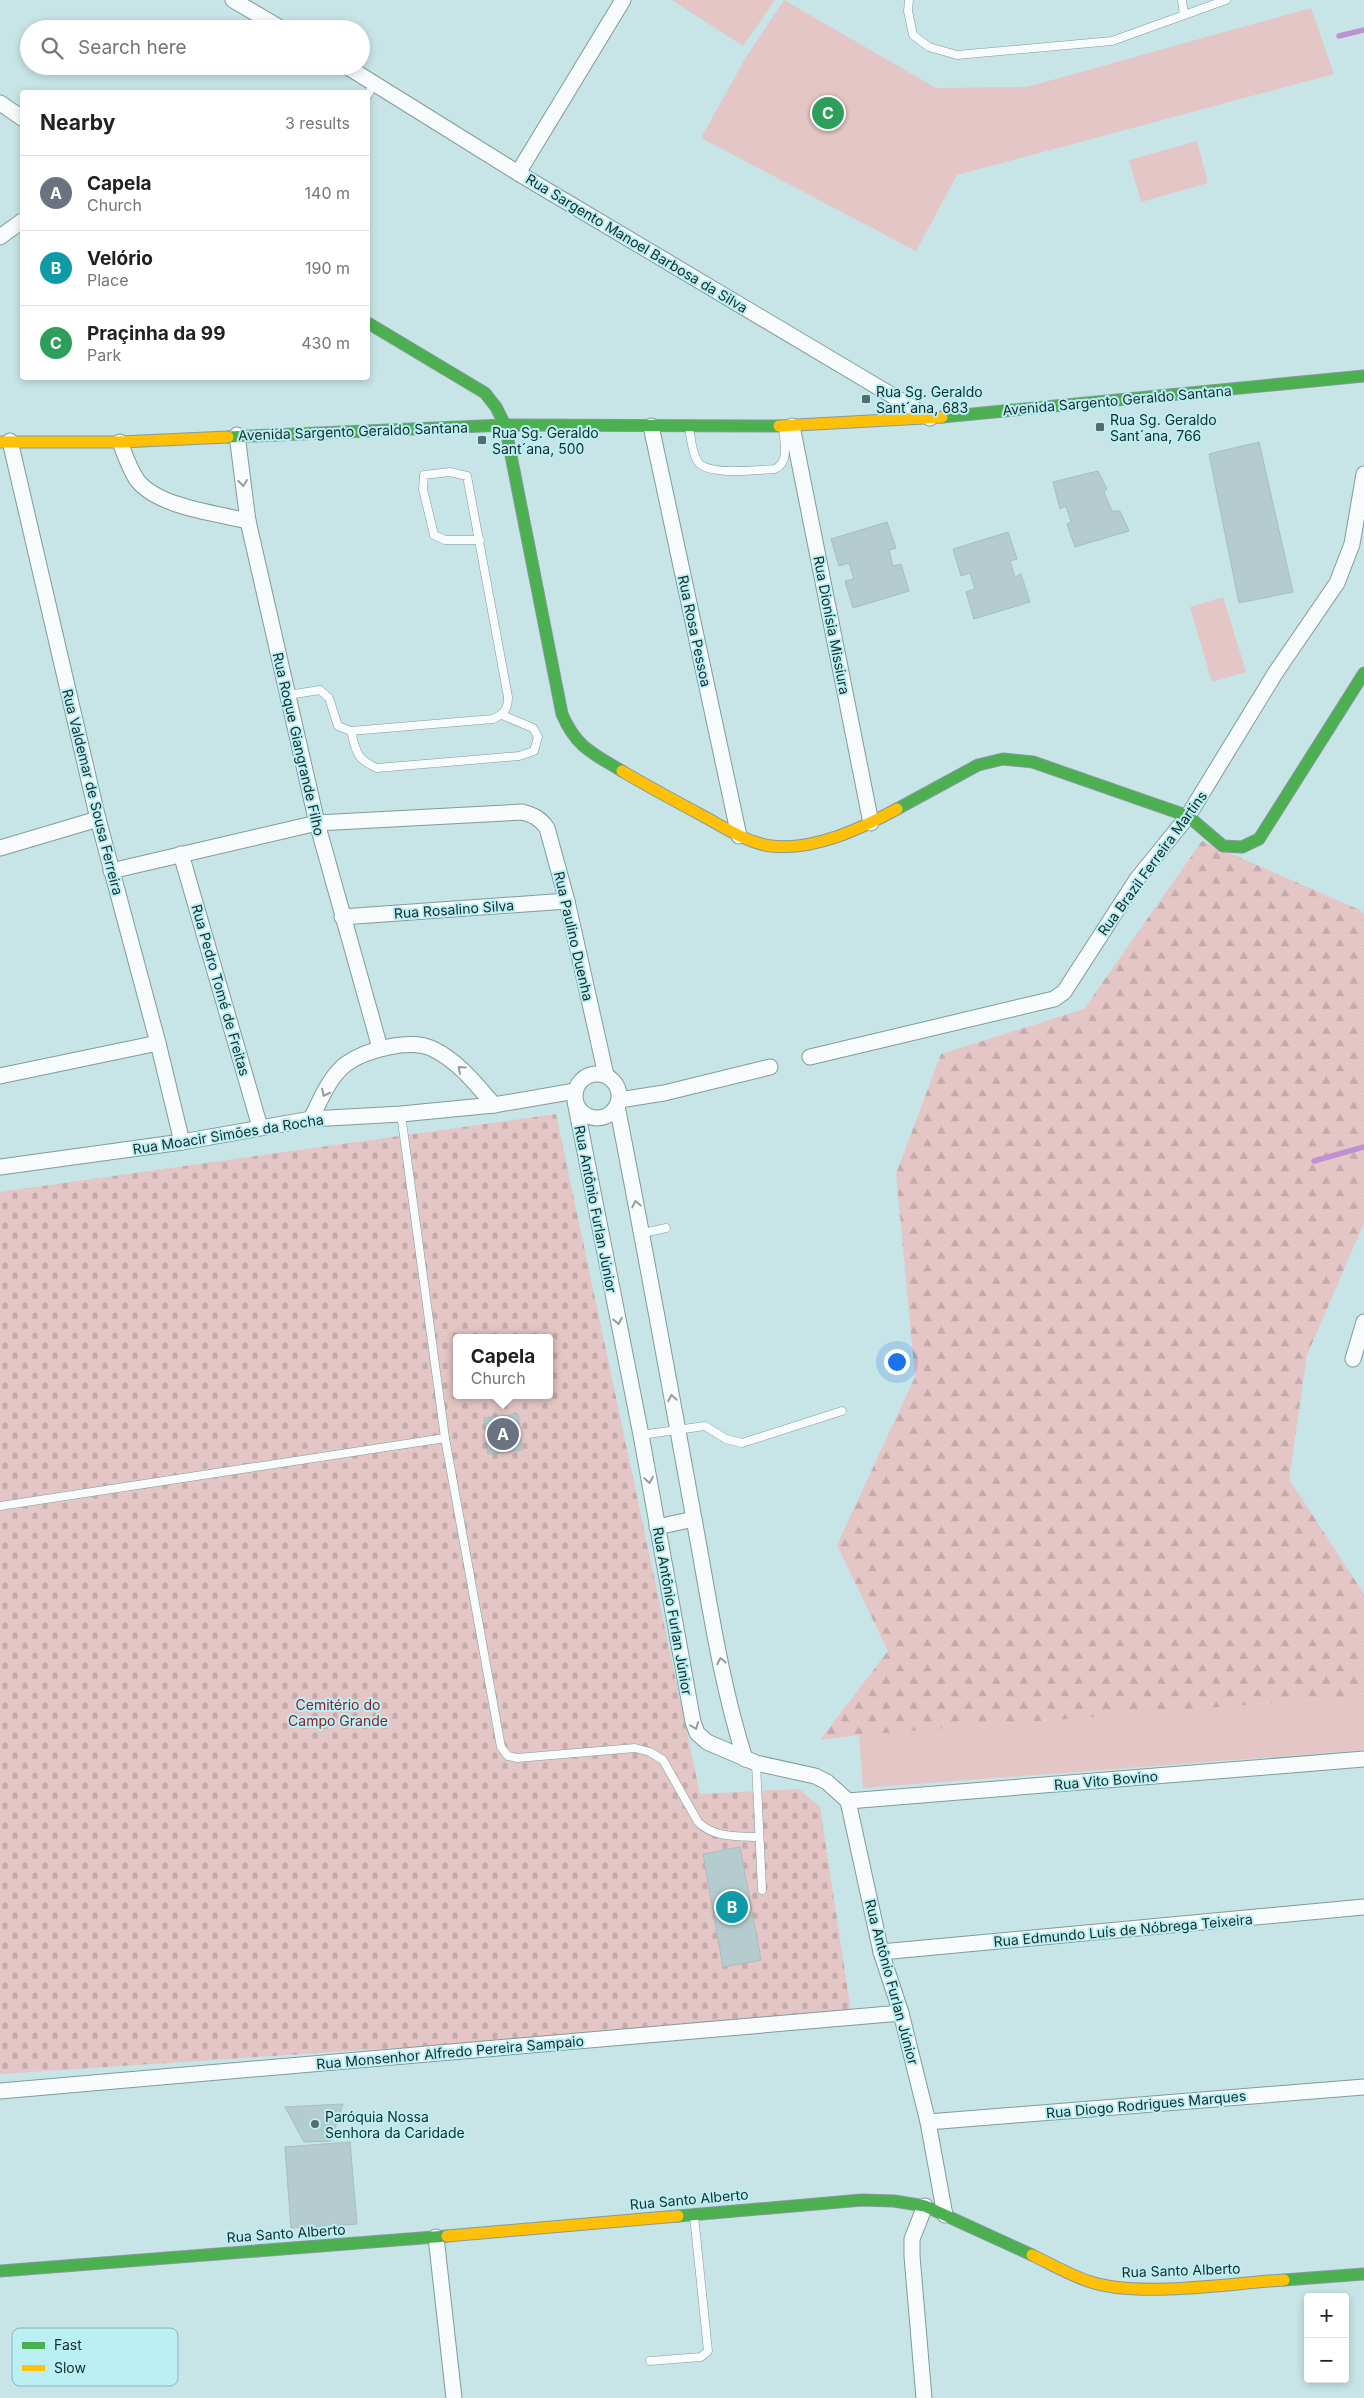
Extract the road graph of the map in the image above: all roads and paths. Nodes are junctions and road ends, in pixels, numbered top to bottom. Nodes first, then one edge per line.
1 (233, 0) edge
2 (623, 0) edge
3 (909, 0) edge
4 (1182, 0) edge
5 (1226, 0) edge
6 (1184, 15) junction
7 (267, 20) edge
8 (355, 75) edge
9 (370, 89) edge
10 (0, 104) edge
11 (20, 117) edge
12 (518, 173) junction
13 (20, 223) edge
14 (0, 238) edge
15 (370, 324) edge
16 (1364, 376) edge
17 (930, 418) junction
18 (505, 425) junction
19 (651, 426) junction
20 (688, 426) junction
21 (787, 426) junction
22 (237, 435) junction
23 (5, 441) edge
24 (120, 442) junction
25 (1364, 474) edge
26 (248, 521) junction
27 (480, 540) junction
28 (1364, 673) edge
29 (288, 696) junction
30 (502, 715) junction
31 (350, 731) junction
32 (1188, 816) junction
33 (98, 819) junction
34 (317, 823) junction
35 (871, 823) junction
36 (739, 836) junction
37 (0, 848) edge
38 (181, 854) junction
39 (111, 871) junction
40 (567, 901) junction
41 (342, 917) junction
42 (158, 1043) junction
43 (380, 1048) junction
44 (810, 1057) dead end
45 (770, 1067) dead end
46 (606, 1075) junction
47 (0, 1076) edge
48 (575, 1096) junction
49 (618, 1103) junction
50 (494, 1105) junction
51 (401, 1114) junction
52 (312, 1119) junction
53 (260, 1126) junction
54 (182, 1142) junction
55 (0, 1167) edge
56 (666, 1228) dead end
57 (643, 1233) junction
58 (1364, 1322) edge
59 (1353, 1359) dead end
60 (842, 1411) dead end
61 (677, 1429) junction
62 (640, 1435) junction
63 (444, 1438) junction
64 (0, 1506) edge
65 (694, 1519) junction
66 (657, 1527) junction
67 (1364, 1759) edge
68 (750, 1761) junction
69 (848, 1800) junction
70 (758, 1837) junction
71 (762, 1890) dead end
72 (1364, 1908) edge
73 (881, 1952) junction
74 (901, 2013) junction
75 (1364, 2087) edge
76 (0, 2091) edge
77 (928, 2122) junction
78 (925, 2206) junction
79 (694, 2214) junction
80 (945, 2215) junction
81 (436, 2237) junction
82 (0, 2271) edge
83 (1364, 2274) edge
84 (650, 2361) dead end
85 (454, 2398) edge
86 (924, 2398) edge

1 - 7 street
2 - 12 street
3 - 6 lane
4 - 6 lane
5 - 6 lane
8 - 9 street, Rua Sargento Manoel Barbosa da Silva
9 - 12 street, Rua Sargento Manoel Barbosa da Silva
10 - 11 street
12 - 17 street, Rua Sargento Manoel Barbosa da Silva
13 - 14 street
15 - 18 street
16 - 17 street, Avenida Sargento Geraldo Santana
17 - 21 street, Avenida Sargento Geraldo Santana
18 - 19 street, Avenida Sargento Geraldo Santana
18 - 22 street, Avenida Sargento Geraldo Santana
18 - 36 street
19 - 20 street, Avenida Sargento Geraldo Santana
19 - 36 street, Rua Rosa Pessoa
20 - 21 street, Avenida Sargento Geraldo Santana
20 - 21 lane
21 - 35 street, Rua Dionísia Missiura
22 - 24 street, Avenida Sargento Geraldo Santana
22 -> 26 street, Rua Roque Giangrande Filho
23 - 24 street, Avenida Sargento Geraldo Santana
23 - 33 street, Rua Valdemar de Sousa Ferreira
24 - 26 street
25 - 32 street, Rua Brazil Ferreira Martins
26 - 29 street, Rua Roque Giangrande Filho
27 - 27 lane
27 - 30 lane
28 - 32 street
29 - 31 lane
29 - 34 street, Rua Roque Giangrande Filho
30 - 31 lane
30 - 31 lane
32 - 35 street
32 - 44 street, Rua Brazil Ferreira Martins
33 - 37 street
33 - 39 street, Rua Valdemar de Sousa Ferreira
34 - 38 street
34 - 40 street, Rua Paulino Duenha
34 - 41 street, Rua Roque Giangrande Filho
35 - 36 street
38 - 39 street
38 - 53 street, Rua Pedro Tomé de Freitas
39 - 42 street, Rua Valdemar de Sousa Ferreira
40 - 41 street, Rua Rosalino Silva
40 - 46 street, Rua Paulino Duenha
41 - 43 street, Rua Roque Giangrande Filho
42 - 47 street
42 - 54 street, Rua Valdemar de Sousa Ferreira
50 -> 43 street
43 -> 52 street
45 - 49 street
46 - 48 street
46 - 49 street
48 - 49 street
48 - 50 street, Rua Moacir Simões da Rocha
48 -> 62 street, Rua Antônio Furlan Júnior
57 -> 49 street
50 - 51 street, Rua Moacir Simões da Rocha
51 - 52 street, Rua Moacir Simões da Rocha
51 - 63 lane
52 - 53 street, Rua Moacir Simões da Rocha
53 - 54 street, Rua Moacir Simões da Rocha
54 - 55 street, Rua Moacir Simões da Rocha
56 - 57 lane
61 -> 57 street
58 - 59 street
60 - 61 lane
61 - 62 lane
61 - 65 street
62 -> 66 street, Rua Antônio Furlan Júnior
63 - 64 lane
63 - 70 lane
65 - 66 street
68 -> 65 street
66 -> 68 street, Rua Antônio Furlan Júnior
67 - 69 street, Rua Vito Bovino
68 - 69 street, Rua Antônio Furlan Júnior
68 - 70 lane
69 - 73 street, Rua Antônio Furlan Júnior
70 - 71 lane
72 - 73 street, Rua Edmundo Luís de Nóbrega Teixeira
73 - 74 street, Rua Antônio Furlan Júnior
74 - 76 street, Rua Monsenhor Alfredo Pereira Sampaio
74 - 77 street, Rua Antônio Furlan Júnior
75 - 77 street, Rua Diogo Rodrigues Marques
77 - 80 street, Rua Antônio Furlan Júnior
78 - 79 street, Rua Santo Alberto
78 - 80 street, Rua Santo Alberto
78 - 86 street
79 - 81 street, Rua Santo Alberto
79 - 84 lane
80 - 83 street, Rua Santo Alberto
81 - 82 street, Rua Santo Alberto
81 - 85 street

